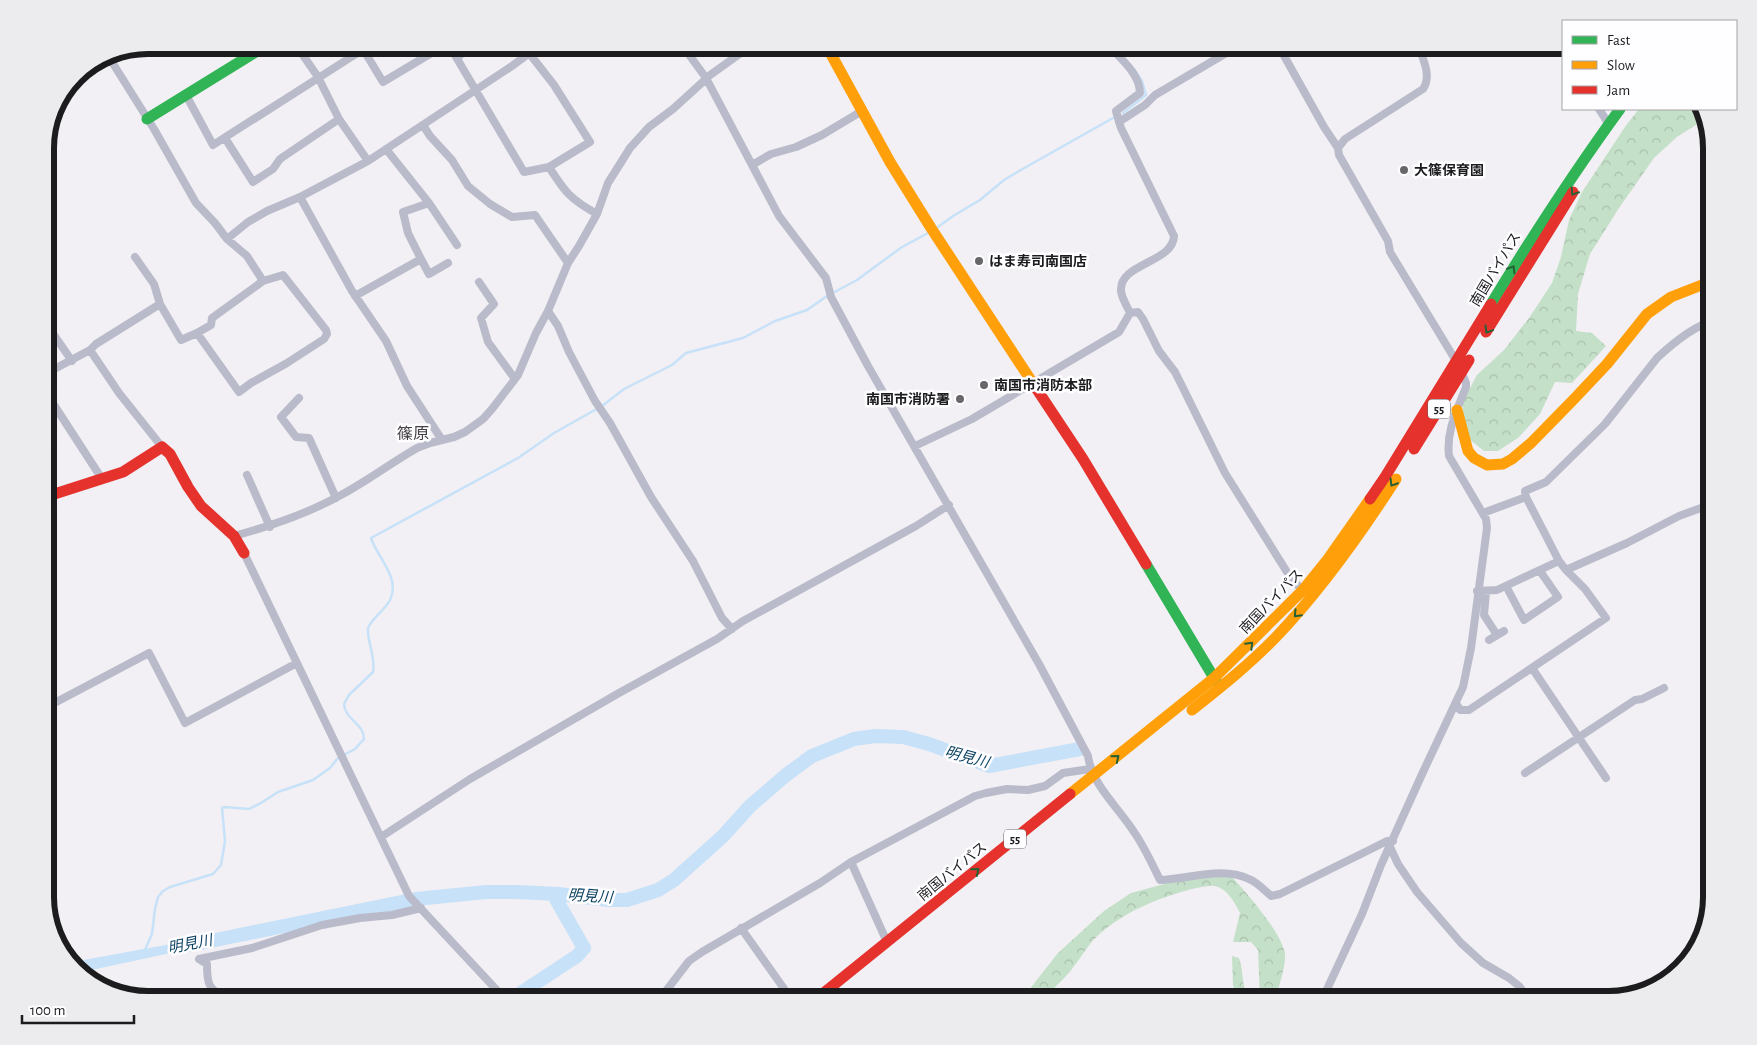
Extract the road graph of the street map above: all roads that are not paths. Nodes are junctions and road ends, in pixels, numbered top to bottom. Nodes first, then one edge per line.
1 (252, 54) edge
2 (302, 54) edge
3 (355, 54) edge
4 (370, 54) edge
5 (430, 54) edge
6 (455, 54) edge
7 (461, 54) edge
8 (528, 54) edge
9 (531, 54) edge
10 (688, 54) edge
11 (740, 54) edge
12 (831, 54) edge
13 (1116, 54) edge
14 (1225, 54) edge
15 (1283, 54) edge
16 (1421, 54) edge
17 (457, 58) junction
18 (111, 61) edge
19 (318, 76) junction
20 (706, 79) junction
21 (476, 89) junction
22 (186, 95) junction
23 (1600, 110) edge
24 (1619, 110) edge
25 (1630, 110) edge
26 (862, 111) junction
27 (147, 119) junction
28 (339, 119) junction
29 (1120, 122) junction
30 (1608, 123) junction
31 (422, 125) junction
32 (225, 138) junction
33 (1338, 148) junction
34 (386, 149) junction
35 (368, 160) junction
36 (752, 165) junction
37 (549, 167) junction
38 (300, 197) junction
39 (429, 203) junction
40 (597, 214) junction
41 (227, 239) junction
42 (457, 245) dead end
43 (135, 257) dead end
44 (421, 259) junction
45 (448, 263) dead end
46 (568, 263) junction
47 (263, 281) junction
48 (480, 282) dead end
49 (1703, 285) edge
50 (355, 296) junction
51 (160, 304) junction
52 (548, 311) junction
53 (1130, 313) junction
54 (1703, 324) edge
55 (198, 333) junction
56 (54, 335) edge
57 (90, 350) junction
58 (72, 361) junction
59 (1456, 362) junction
60 (54, 370) edge
61 (1461, 373) junction
62 (515, 379) junction
63 (1032, 383) junction
64 (299, 398) dead end
65 (54, 405) edge
66 (1457, 410) junction
67 (442, 440) junction
68 (914, 446) junction
69 (162, 447) junction
70 (247, 475) dead end
71 (102, 479) junction
72 (54, 494) edge
73 (1526, 497) junction
74 (336, 498) junction
75 (949, 505) junction
76 (1703, 507) edge
77 (1483, 513) junction
78 (270, 527) junction
79 (234, 536) junction
80 (244, 553) joint
81 (1559, 561) junction
82 (1566, 570) junction
83 (1540, 571) junction
84 (1506, 586) junction
85 (1478, 591) junction
86 (1486, 592) junction
87 (1307, 594) junction
88 (732, 629) junction
89 (1489, 640) dead end
90 (297, 663) junction
91 (1532, 668) junction
92 (1217, 683) junction
93 (1664, 688) dead end
94 (54, 703) edge
95 (1456, 704) junction
96 (1578, 737) junction
97 (1525, 773) dead end
98 (1095, 776) junction
99 (1606, 778) dead end
100 (381, 837) junction
101 (1391, 844) junction
102 (851, 862) junction
103 (419, 906) junction
104 (740, 928) junction
105 (887, 942) junction
106 (215, 991) edge
107 (495, 991) edge
108 (667, 991) edge
109 (786, 991) edge
110 (826, 991) edge
111 (841, 991) edge
112 (1326, 991) edge
113 (1523, 991) edge

1 - 22 main road
2 - 19 street
3 - 19 street
4 - 5 street
6 - 17 street
7 - 17 street
8 - 21 street
9 - 37 street
10 - 20 street
11 - 20 street
12 - 26 main road
13 - 29 street
14 - 29 street
15 - 33 street
16 - 33 street
17 - 21 street
18 - 27 street
19 - 28 street
19 - 32 street
20 - 36 street
20 - 40 street
21 - 31 street
21 - 37 street
22 - 27 main road
22 - 32 street
23 - 30 street
24 - 30 main road, 南国バイパス / 55
25 -> 61 main road, 南国バイパス / 55
26 - 36 street
26 - 63 main road
27 - 41 street
28 - 32 street
28 - 35 street
29 - 53 street
59 -> 30 main road, 南国バイパス / 55
31 - 34 street
31 - 46 street
33 - 59 street
34 - 35 street
34 - 39 street
35 - 38 street
36 - 68 street
37 - 40 street
38 - 41 street
38 - 50 street
39 - 42 street
39 - 44 street
40 - 46 street
41 - 47 street
43 - 51 street
44 - 45 street
44 - 50 street
46 - 52 street
47 - 55 street
47 - 55 street
48 - 62 street
49 - 66 main road
50 - 67 street
51 - 55 street
51 - 57 street
52 - 62 street
52 - 88 street
53 - 63 street
53 - 87 street
54 - 73 street
56 - 58 street
57 - 58 street
57 - 69 street
58 - 60 street
59 - 61 street
59 - 87 main road, 南国バイパス / 55
61 - 66 street
61 -> 87 main road, 南国バイパス / 55
62 - 67 street
63 - 68 street
63 - 92 main road
64 - 74 street
65 - 71 street
66 - 77 street
67 - 74 street
68 - 75 street
69 - 71 main road
69 - 79 main road
70 - 78 street
71 - 72 main road
73 - 77 street
73 - 81 street
74 - 78 street
75 - 88 street
75 - 98 street
76 - 82 street
77 - 85 street
78 - 79 street
79 - 80 main road
80 - 90 street
81 - 82 street
81 - 83 street
82 - 91 street
83 - 84 street
83 - 84 street
84 - 86 street
85 - 86 street
85 - 95 street
86 - 89 street
87 - 92 main road, 南国バイパス / 55
88 - 100 street
90 - 94 street
90 - 100 street
91 - 95 street
91 - 96 street
92 - 98 main road, 南国バイパス / 55
93 - 96 street
95 - 101 street
96 - 97 street
96 - 99 street
98 - 101 street
98 - 102 street
105 -> 98 main road, 南国バイパス / 55
98 - 111 main road, 南国バイパス / 55
100 - 103 street
101 - 112 street
101 - 113 street
102 - 104 street
102 - 105 street
103 - 106 street
103 - 107 street
104 - 108 street
104 - 109 street
105 - 110 main road, 南国バイパス / 55

